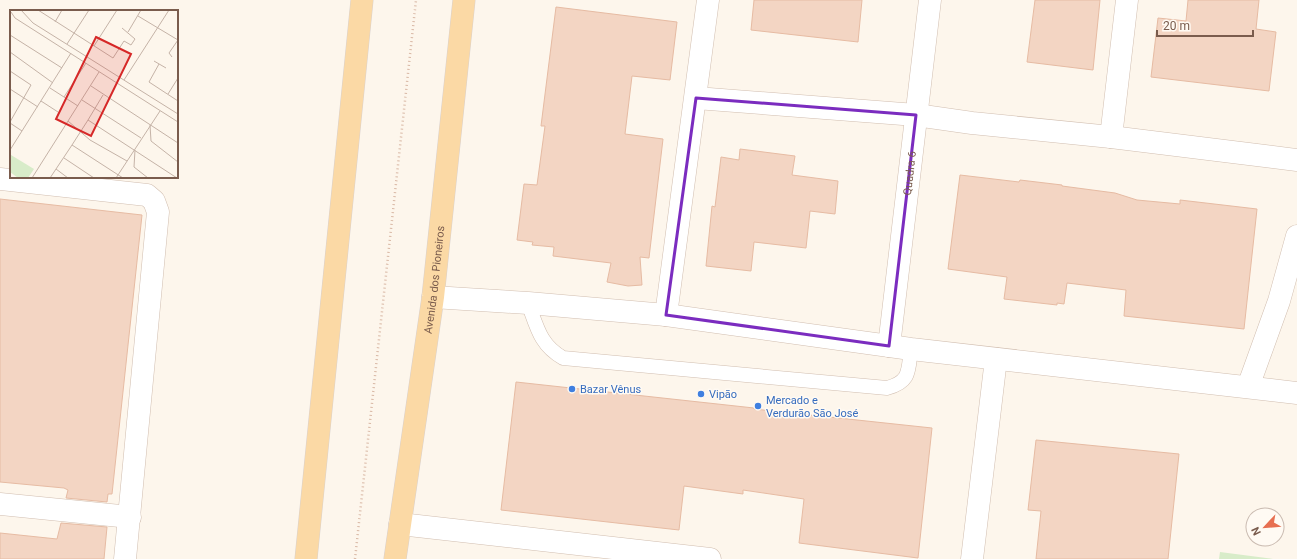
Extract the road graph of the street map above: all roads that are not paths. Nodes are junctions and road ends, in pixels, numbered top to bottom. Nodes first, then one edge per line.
1 (362, 0) edge
2 (464, 0) edge
3 (708, 0) edge
4 (930, 0) edge
5 (1127, 0) edge
6 (696, 98) junction
7 (916, 115) junction
8 (1111, 137) junction
9 (1297, 160) edge
10 (0, 179) edge
11 (1296, 242) edge
12 (433, 297) junction
13 (528, 303) junction
14 (666, 315) junction
15 (889, 346) junction
16 (911, 349) junction
17 (996, 358) junction
18 (1248, 387) junction
19 (1297, 393) edge
20 (0, 504) edge
21 (130, 517) junction
22 (400, 524) junction
23 (125, 559) edge
24 (306, 559) edge
25 (396, 559) edge
26 (710, 559) edge
27 (972, 559) edge

1 - 24 main road
2 - 12 main road, Avenida dos Pioneiros
3 - 6 street
4 - 7 street, Quadra 6
5 - 8 street
6 - 7 street
6 - 14 street
7 - 8 street
7 - 15 street, Quadra 6
8 - 9 street
10 - 21 street
11 - 18 street
12 - 13 street
12 - 22 main road, Avenida dos Pioneiros
13 - 14 street
13 - 16 lane
14 - 15 street
15 - 16 street
16 - 17 street
17 - 18 street
17 - 27 street
18 - 19 street
20 - 21 street
21 - 23 street
22 - 25 main road, Avenida dos Pioneiros
22 - 26 street

